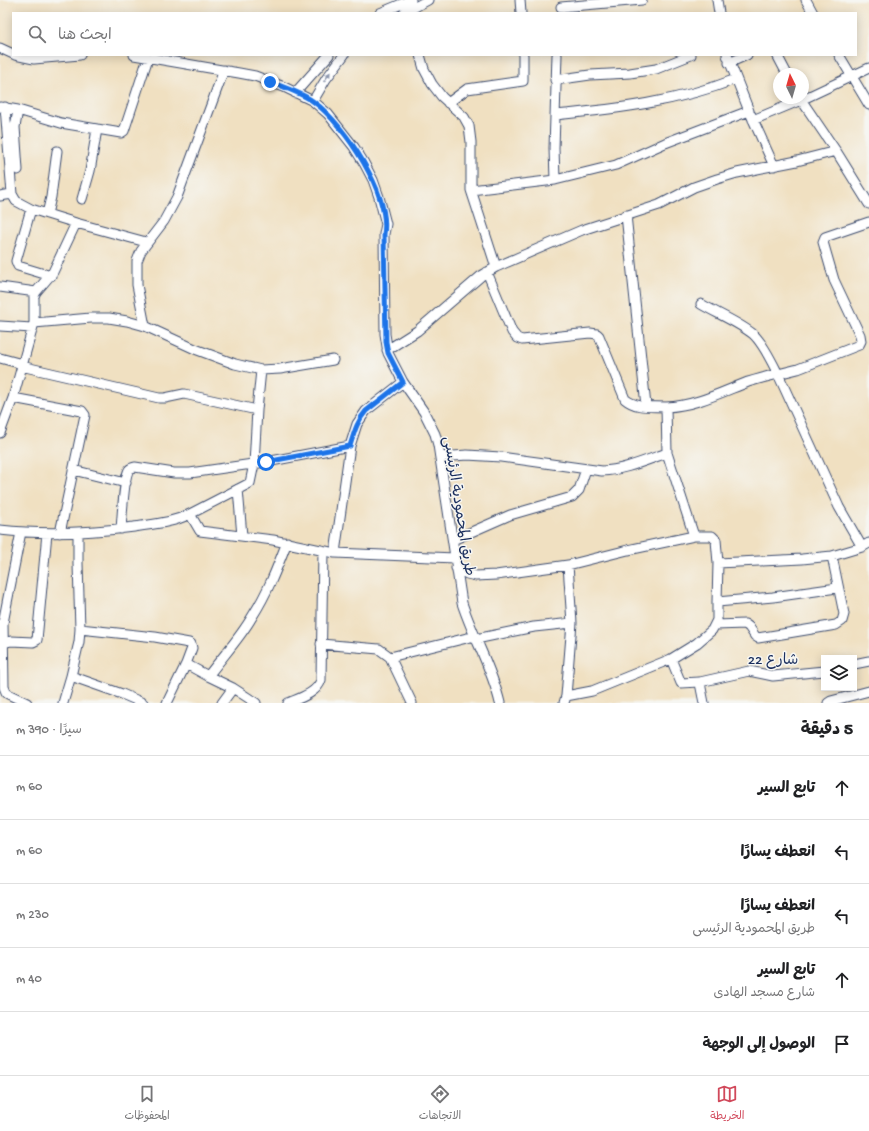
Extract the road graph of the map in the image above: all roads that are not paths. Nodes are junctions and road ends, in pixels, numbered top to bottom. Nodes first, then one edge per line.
1 (428, 0) edge
2 (520, 0) edge
3 (642, 0) edge
4 (717, 0) edge
5 (806, 0) edge
6 (410, 7) edge
7 (561, 7) edge
8 (385, 12) edge
9 (521, 12) edge
10 (719, 12) edge
11 (812, 12) edge
12 (0, 48) edge
13 (12, 54) edge
14 (19, 56) edge
15 (68, 56) edge
16 (139, 56) edge
17 (328, 56) edge
18 (343, 56) edge
19 (420, 56) edge
20 (523, 56) edge
21 (557, 56) edge
22 (688, 56) edge
23 (742, 56) edge
24 (778, 56) edge
25 (840, 56) edge
26 (148, 58) junction
27 (728, 59) edge
28 (784, 68) edge
29 (869, 68) edge
30 (224, 70) junction
31 (852, 76) junction
32 (555, 80) junction
33 (736, 80) junction
34 (295, 93) junction
35 (809, 95) edge
36 (314, 101) junction
37 (448, 103) junction
38 (789, 104) edge
39 (803, 104) edge
40 (869, 105) edge
41 (2, 107) edge
42 (18, 110) junction
43 (749, 110) junction
44 (554, 115) junction
45 (753, 120) junction
46 (97, 129) junction
47 (57, 151) dead end
48 (836, 151) junction
49 (774, 166) junction
50 (18, 170) dead end
51 (554, 180) junction
52 (471, 190) junction
53 (12, 194) junction
54 (0, 196) edge
55 (82, 199) dead end
56 (869, 204) edge
57 (31, 209) junction
58 (47, 214) junction
59 (626, 215) junction
60 (869, 222) edge
61 (76, 223) junction
62 (146, 242) junction
63 (496, 267) junction
64 (487, 272) junction
65 (50, 276) junction
66 (0, 287) edge
67 (36, 292) junction
68 (701, 304) dead end
69 (0, 326) edge
70 (33, 326) junction
71 (145, 326) junction
72 (387, 350) junction
73 (0, 358) edge
74 (333, 360) dead end
75 (22, 365) junction
76 (261, 370) junction
77 (778, 374) junction
78 (403, 382) junction
79 (13, 398) junction
80 (646, 406) junction
81 (666, 407) junction
82 (257, 410) junction
83 (0, 433) edge
84 (350, 446) junction
85 (667, 453) junction
86 (440, 457) junction
87 (254, 464) junction
88 (586, 468) junction
89 (73, 470) junction
90 (126, 483) junction
91 (238, 489) junction
92 (190, 514) junction
93 (121, 529) junction
94 (0, 530) edge
95 (21, 532) junction
96 (78, 532) junction
97 (47, 533) junction
98 (60, 533) junction
99 (242, 536) junction
100 (694, 536) junction
101 (453, 540) junction
102 (287, 542) junction
103 (866, 545) edge
104 (323, 551) junction
105 (335, 553) junction
106 (832, 556) junction
107 (456, 563) junction
108 (718, 563) junction
109 (568, 565) junction
110 (837, 588) junction
111 (717, 602) junction
112 (572, 623) junction
113 (716, 625) junction
114 (80, 629) junction
115 (475, 637) junction
116 (1, 644) edge
117 (321, 644) junction
118 (390, 657) junction
119 (671, 659) junction
120 (869, 661) edge
121 (857, 663) edge
122 (186, 664) junction
123 (821, 671) edge
124 (71, 676) junction
125 (208, 676) junction
126 (700, 682) junction
127 (233, 688) junction
128 (869, 691) edge
129 (565, 700) edge
130 (27, 703) edge
131 (63, 703) edge
132 (143, 703) edge
133 (167, 703) edge
134 (222, 703) edge
135 (256, 703) edge
136 (288, 703) edge
137 (412, 703) edge
138 (500, 703) edge
139 (704, 703) edge
140 (828, 703) edge

1 - 6 street
2 - 9 street
3 - 7 street
4 - 10 street
5 - 11 street
6 - 8 street
12 - 13 street
14 - 15 street
16 - 26 street
17 - 34 street
36 -> 18 street
19 - 37 street
20 - 37 street
21 - 32 street
22 - 32 street
23 - 27 street
24 - 28 street
25 - 31 street
26 - 30 street
26 - 46 street
27 - 33 street
29 - 31 street
30 - 34 street
30 - 62 street
31 - 35 street
31 - 40 street
32 - 44 street
33 - 43 street
33 - 44 street
34 - 36 street
36 - 72 street, طريق المحمودية الرئيسى
37 - 52 street
38 - 45 street
39 - 48 street
41 - 42 street
41 - 53 street
42 - 46 street
42 - 50 street
43 - 45 street
43 - 51 street
44 - 51 street
45 - 49 street
46 - 55 street
47 - 58 street
48 - 49 street
48 - 56 street
49 - 59 street
51 - 52 street
52 - 63 street
53 - 54 street
53 - 57 street
57 - 58 street
57 - 65 street
58 - 61 street
59 - 63 street
59 - 80 street
60 - 77 street
61 - 62 street
61 - 65 street
62 - 71 street
63 - 64 street
64 - 72 street
64 - 80 street
65 - 67 street
66 - 67 street
67 - 70 street
68 - 77 street
69 - 70 street
70 - 71 street
70 - 75 street
71 - 76 street
72 - 78 street, طريق المحمودية الرئيسى
73 - 75 street
74 - 76 street
75 - 79 street
75 - 82 street
76 - 82 street
77 - 81 street
77 - 103 street
78 - 84 street
78 - 86 street, طريق المحمودية الرئيسى
79 - 83 street
79 - 89 street
80 - 81 street
81 - 85 street
82 - 87 street
84 - 87 street
84 - 105 street
85 - 88 street
85 - 100 street
86 - 88 street
86 - 101 street, طريق المحمودية الرئيسى
87 - 90 street
87 - 91 street
88 - 101 street
89 - 90 street
89 - 98 street
90 - 93 street
91 - 92 street
91 - 99 street
92 - 93 street
92 - 99 street
93 - 96 street
94 - 95 street
95 - 97 street
95 - 116 street
96 - 98 street
96 - 114 street
97 - 98 street
97 - 116 street
99 - 102 street
100 - 108 street
100 - 109 street
101 - 107 street, طريق المحمودية الرئيسى
102 - 104 street
102 - 125 street
103 - 106 street
104 - 105 street
104 - 117 street
105 - 107 street
106 - 108 street
106 - 110 street
107 - 109 street
107 - 115 street, طريق المحمودية الرئيسى
108 - 111 street
109 - 112 street
110 - 111 street
110 - 113 street
111 - 113 street
112 - 115 street
112 - 129 street
113 - 119 street
114 - 122 street
114 - 124 street
115 - 118 street
115 - 138 street, طريق المحمودية الرئيسى
116 - 130 street
117 - 118 street
117 - 136 street
118 - 137 street
119 - 126 street, شارع 22
119 - 129 street
120 - 121 street
122 - 125 street
122 - 133 street
123 - 126 street, شارع 22
124 - 131 street
124 - 132 street
125 - 127 street
126 - 139 street
127 - 134 street
127 - 135 street
128 - 140 street

